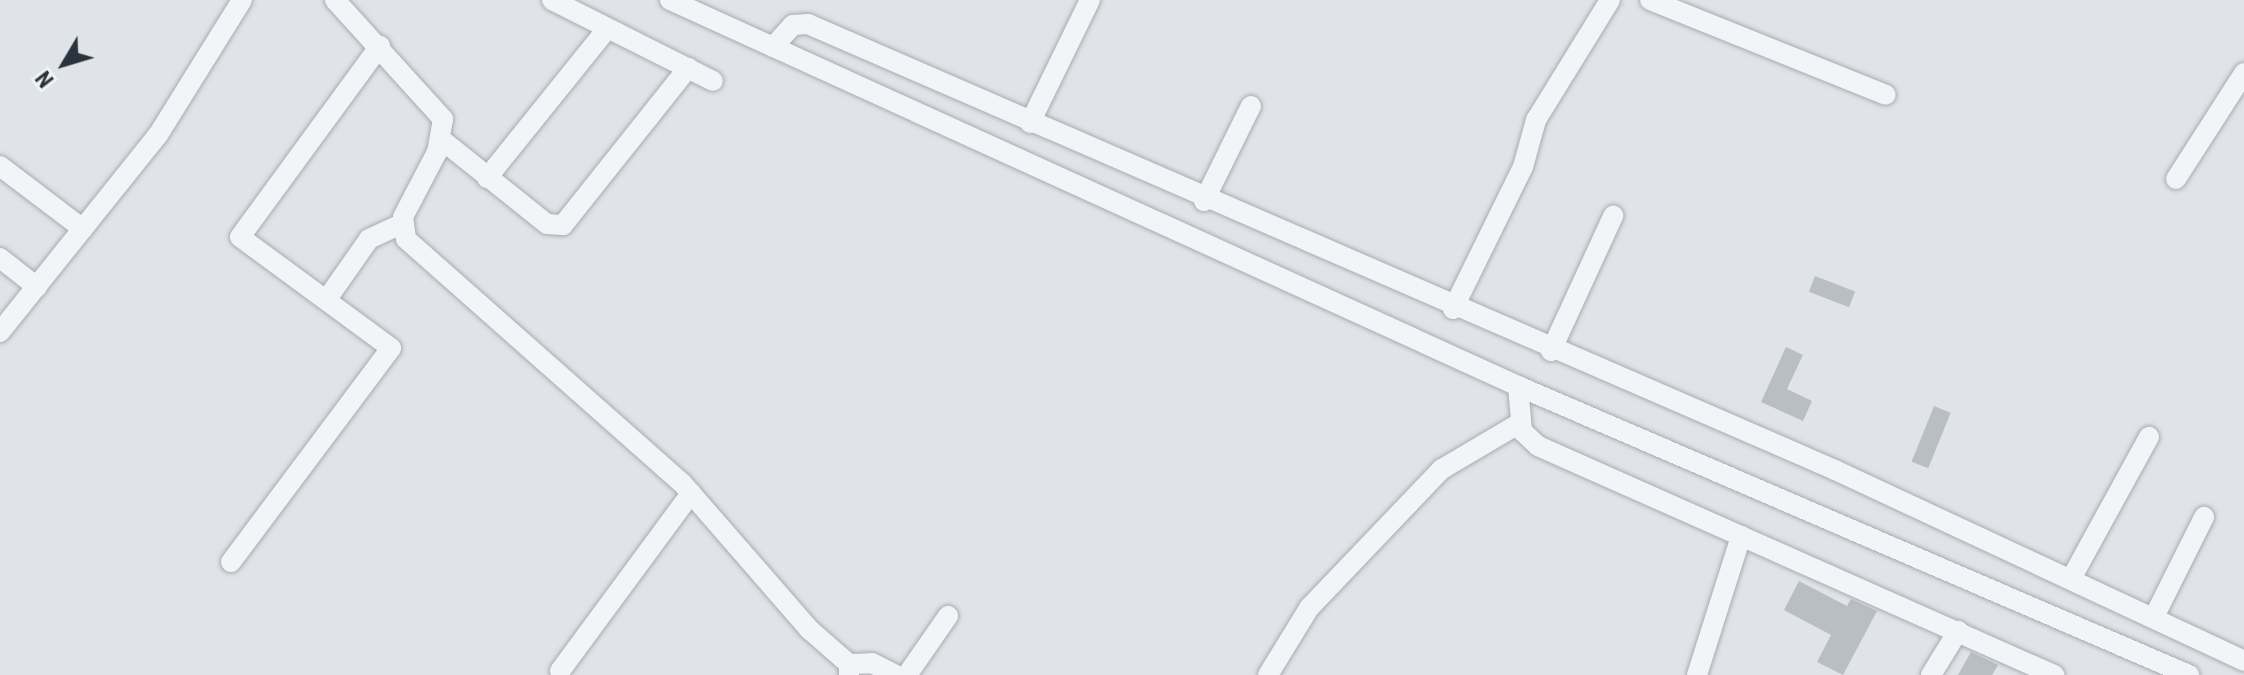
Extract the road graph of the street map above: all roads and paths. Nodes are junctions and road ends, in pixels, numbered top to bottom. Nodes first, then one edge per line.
1 (242, 0) edge
2 (335, 0) edge
3 (552, 0) edge
4 (670, 0) edge
5 (1090, 0) edge
6 (1650, 0) edge
7 (1606, 1) edge
8 (607, 29) junction
9 (380, 46) junction
10 (773, 47) junction
11 (688, 68) junction
12 (2244, 73) edge
13 (713, 81) dead end
14 (1886, 95) dead end
15 (1251, 106) dead end
16 (1030, 123) junction
17 (442, 140) junction
18 (0, 166) edge
19 (487, 178) junction
20 (2176, 179) dead end
21 (1204, 201) junction
22 (1613, 216) dead end
23 (401, 224) junction
24 (83, 229) junction
25 (0, 258) edge
26 (37, 287) junction
27 (327, 299) junction
28 (1453, 309) junction
29 (0, 332) edge
30 (1551, 351) junction
31 (1518, 386) junction
32 (1520, 423) junction
33 (2149, 437) dead end
34 (691, 493) junction
35 (2204, 517) dead end
36 (1741, 536) junction
37 (231, 562) dead end
38 (2072, 577) junction
39 (948, 616) dead end
40 (2154, 617) junction
41 (1958, 631) junction
42 (2244, 661) edge
43 (849, 670) edge
44 (560, 671) dead end
45 (896, 675) edge
46 (907, 675) edge
47 (1268, 675) edge
48 (1697, 675) edge
49 (1931, 675) edge
50 (2054, 675) edge
51 (2189, 675) edge

1 - 24 street
2 - 9 street
3 - 8 street
4 - 10 street
5 - 16 street
6 - 14 street
7 - 28 street
8 - 11 street
8 - 19 street
9 - 17 street
9 - 27 street
10 - 16 street
10 - 31 street
11 - 13 street
11 - 19 street
12 - 20 street
15 - 21 street
16 - 21 street
17 - 19 street
17 - 23 street
18 - 24 street
21 - 28 street
22 - 30 street
23 - 27 street
23 - 34 street
24 - 26 street
25 - 26 street
26 - 29 street
27 - 37 street
28 - 30 street
30 - 38 street
31 - 32 street
31 - 51 street
32 - 36 street
32 - 47 street
33 - 38 street
34 - 43 street
34 - 44 street
35 - 40 street
36 - 41 street
36 - 48 street
38 - 40 street
39 - 46 street
40 - 42 street
41 - 49 street
41 - 50 street
43 - 45 street

